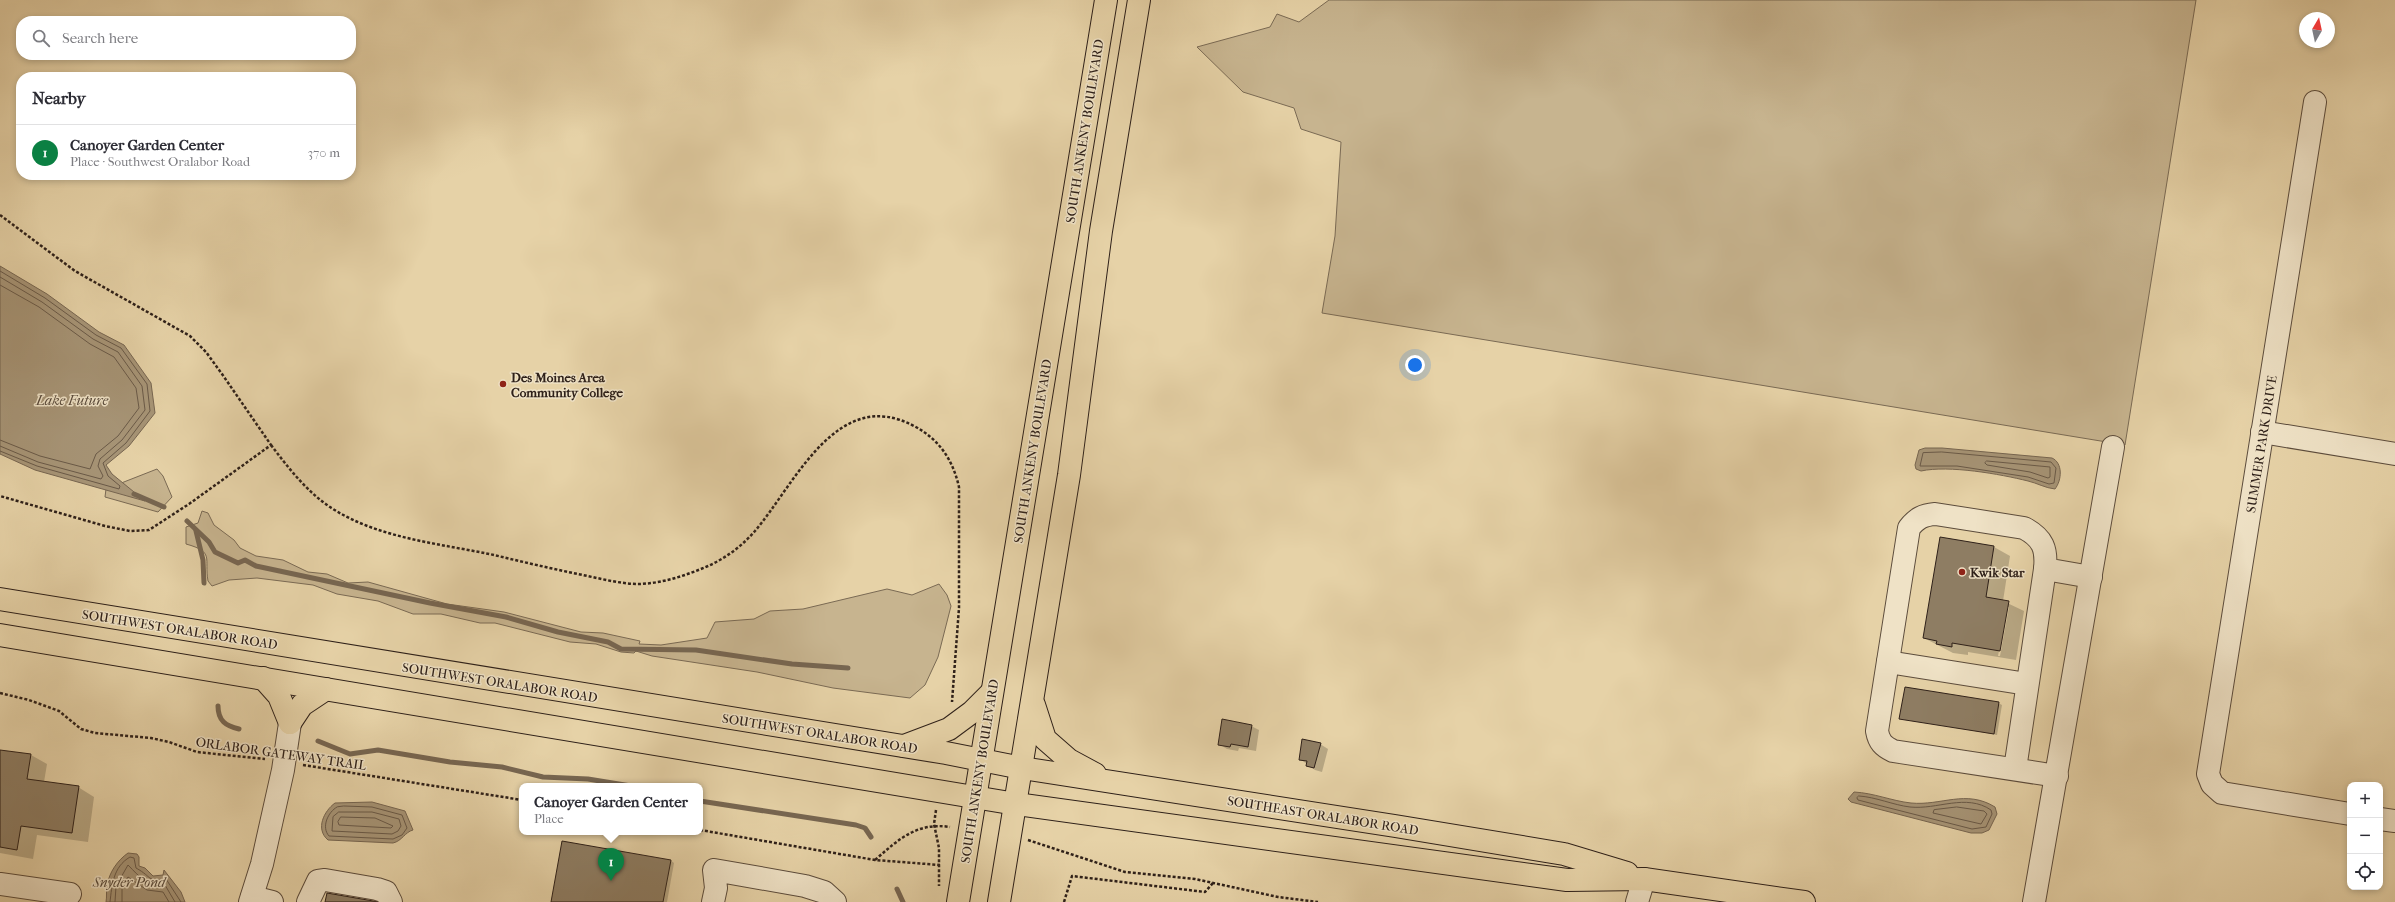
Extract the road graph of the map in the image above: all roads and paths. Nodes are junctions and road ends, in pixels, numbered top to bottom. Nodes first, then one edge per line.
1 (1106, 0) edge
2 (1139, 0) edge
3 (2315, 102) dead end
4 (0, 215) edge
5 (2262, 432) junction
6 (271, 445) junction
7 (2113, 447) dead end
8 (2395, 454) edge
9 (0, 496) edge
10 (2045, 570) junction
11 (2091, 577) junction
12 (0, 599) edge
13 (0, 635) edge
14 (1888, 662) junction
15 (263, 678) junction
16 (2027, 684) junction
17 (326, 689) junction
18 (992, 692) junction
19 (0, 693) edge
20 (1033, 698) junction
21 (290, 723) junction
22 (949, 729) junction
23 (903, 747) junction
24 (284, 761) junction
25 (990, 762) junction
26 (1022, 768) junction
27 (2015, 769) junction
28 (2057, 776) junction
29 (1109, 782) junction
30 (938, 790) junction
31 (519, 800) edge
32 (996, 800) junction
33 (2347, 814) edge
34 (2383, 819) edge
35 (2395, 821) edge
36 (934, 824) junction
37 (971, 830) junction
38 (703, 831) edge
39 (1011, 835) junction
40 (874, 860) junction
41 (940, 866) junction
42 (1644, 878) junction
43 (1214, 883) junction
44 (0, 884) edge
45 (939, 889) dead end
46 (70, 894) dead end
47 (251, 899) edge
48 (272, 902) edge
49 (308, 902) edge
50 (391, 902) edge
51 (713, 902) edge
52 (835, 902) edge
53 (958, 902) edge
54 (999, 902) edge
55 (1064, 902) edge
56 (1318, 902) edge
57 (1637, 902) edge
58 (1804, 902) edge
59 (2034, 902) edge

1 - 18 main road, SOUTH ANKENY BOULEVARD
2 - 20 main road, SOUTH ANKENY BOULEVARD
3 - 5 street, SUMMER PARK DRIVE
4 - 6 path
5 - 8 street
5 - 33 street, SUMMER PARK DRIVE
6 - 9 path
6 - 22 path
7 - 11 street
10 - 11 street
10 - 14 street
10 - 16 street
11 - 28 street
12 - 23 main road, SOUTHWEST ORALABOR ROAD
13 - 15 main road
14 - 16 street
14 - 27 street
15 - 17 main road
15 - 21 main road
16 - 27 street
17 - 21 main road
17 - 30 main road
18 - 22 main road
18 - 25 main road, SOUTH ANKENY BOULEVARD
19 - 24 path, ORLABOR GATEWAY TRAIL
20 - 26 main road, SOUTH ANKENY BOULEVARD
20 - 29 main road
21 - 24 street
22 - 23 main road
23 - 25 main road, SOUTHWEST ORALABOR ROAD
24 - 31 path, ORLABOR GATEWAY TRAIL
24 - 47 street
25 - 26 main road, SOUTHEAST ORALABOR ROAD
25 - 32 main road, SOUTH ANKENY BOULEVARD
26 - 29 main road, SOUTHEAST ORALABOR ROAD
26 - 32 main road, SOUTH ANKENY BOULEVARD
27 - 28 street
28 - 59 street
29 - 42 main road, SOUTHEAST ORALABOR ROAD
30 - 32 main road
30 - 36 path
32 - 37 main road, SOUTH ANKENY BOULEVARD
32 - 39 main road, SOUTH ANKENY BOULEVARD
32 - 42 main road, SOUTHEAST ORALABOR ROAD
34 - 35 street
36 - 37 path
36 - 40 path
36 - 41 path
37 - 53 main road, SOUTH ANKENY BOULEVARD
38 - 40 path
39 - 43 path
39 - 54 main road, SOUTH ANKENY BOULEVARD
40 - 41 path
41 - 45 path
42 - 57 street
42 - 58 main road, SOUTHEAST ORALABOR ROAD
43 - 55 path
43 - 56 path
44 - 46 street
47 - 48 street
49 - 50 street
51 - 52 street

